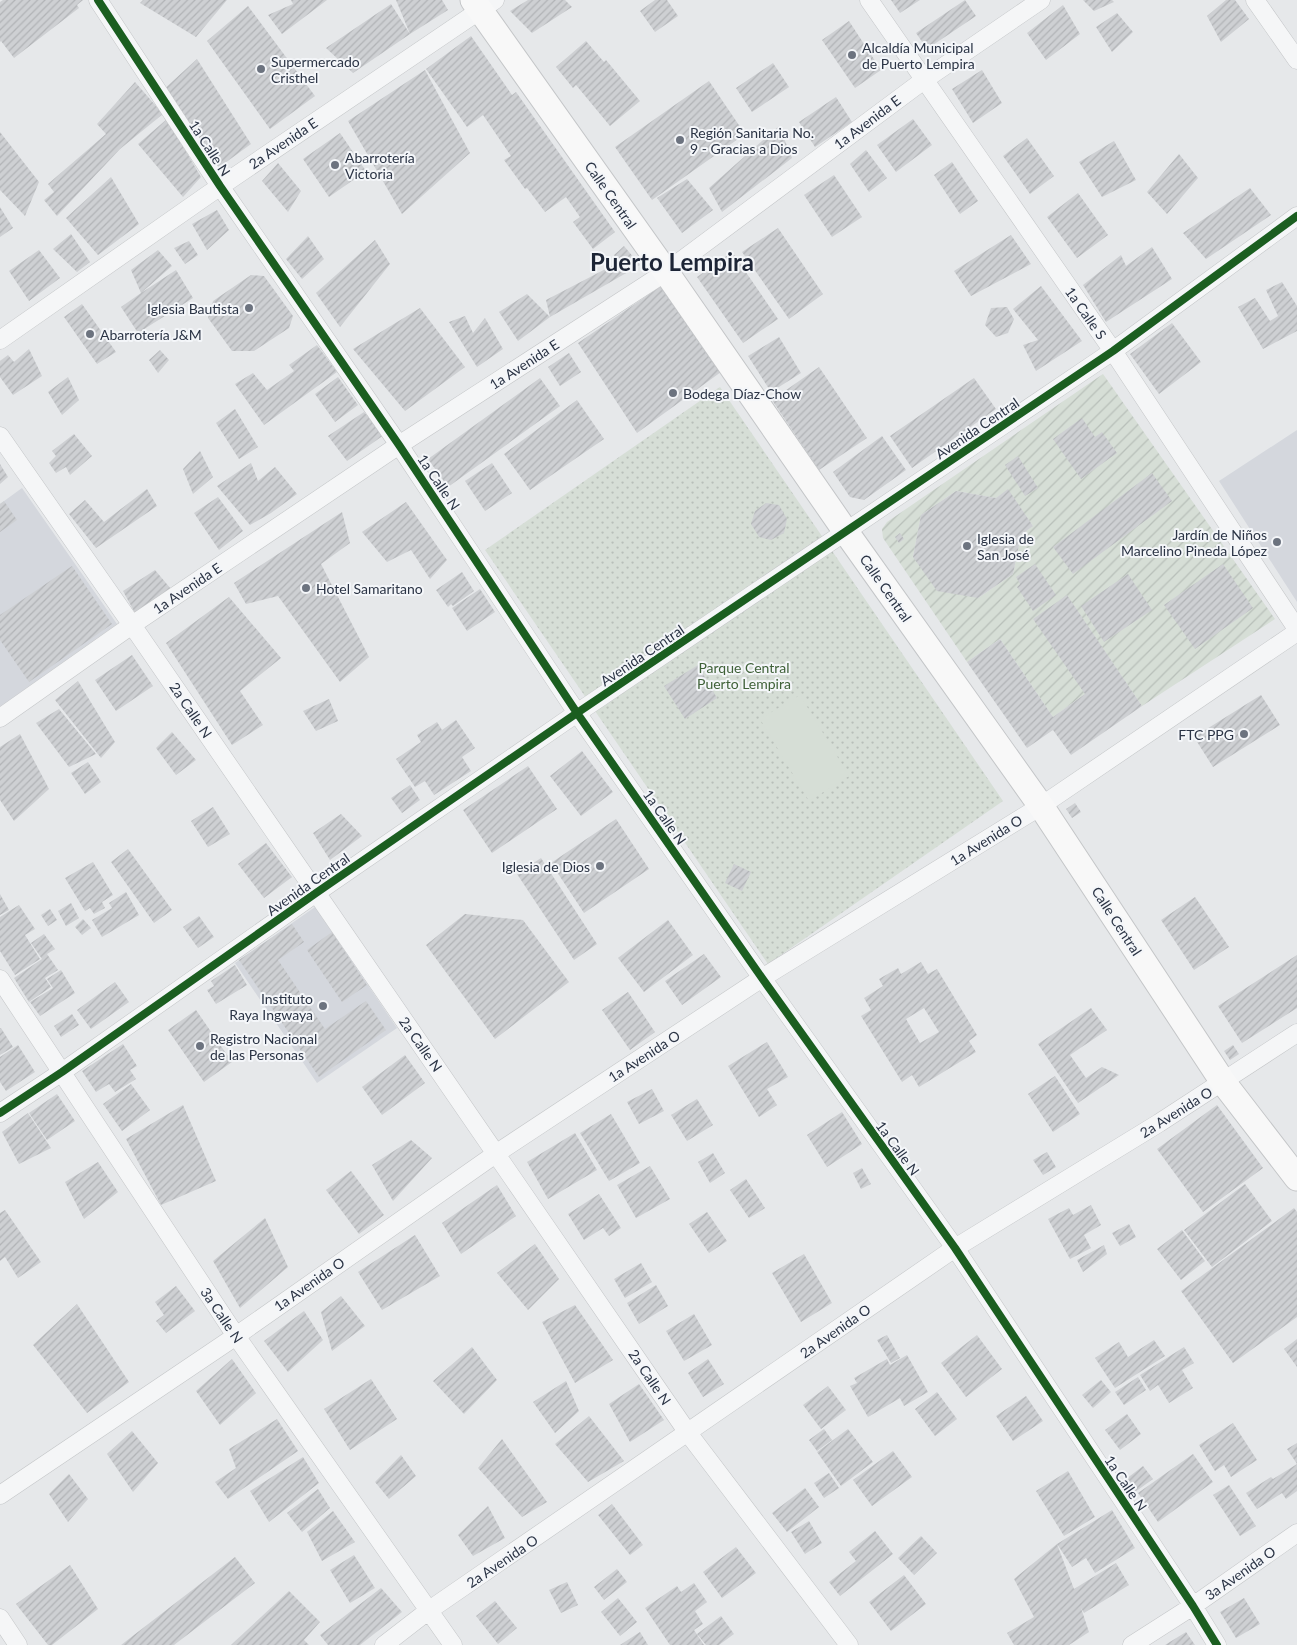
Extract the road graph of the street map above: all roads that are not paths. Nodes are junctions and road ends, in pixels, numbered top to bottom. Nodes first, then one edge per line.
1 (98, 0) edge
2 (869, 0) edge
3 (1041, 0) edge
4 (1255, 0) edge
5 (483, 3) edge
6 (1297, 60) edge
7 (924, 80) junction
8 (220, 186) junction
9 (1297, 216) edge
10 (666, 272) junction
11 (0, 340) edge
12 (1113, 351) junction
13 (0, 436) edge
14 (399, 445) junction
15 (846, 532) junction
16 (132, 625) junction
17 (1297, 631) edge
18 (577, 714) junction
19 (0, 718) edge
20 (1041, 806) junction
21 (316, 894) junction
22 (762, 978) junction
23 (0, 979) edge
24 (1297, 1033) edge
25 (62, 1072) junction
26 (1224, 1082) junction
27 (0, 1113) edge
28 (497, 1153) junction
29 (1297, 1178) edge
30 (954, 1248) junction
31 (236, 1336) junction
32 (688, 1433) junction
33 (0, 1494) edge
34 (1297, 1533) edge
35 (1193, 1606) junction
36 (428, 1611) junction
37 (0, 1618) edge
38 (18, 1645) edge
39 (384, 1645) edge
40 (453, 1645) edge
41 (849, 1645) edge
42 (1132, 1645) edge
43 (1217, 1645) edge

1 - 8 street, 1a Calle N
2 - 7 street, 1a Calle S
3 - 7 street, 1a Avenida E
4 - 6 street
5 - 8 street, 2a Avenida E
5 - 10 street, Calle Central
7 - 10 street, 1a Avenida E
7 - 12 street, 1a Calle S
8 - 11 street, 2a Avenida E
8 - 14 street, 1a Calle N
9 - 12 street, Avenida Central
10 - 14 street, 1a Avenida E
10 - 15 street, Calle Central
12 - 15 street, Avenida Central
12 - 17 street, 1a Calle S
13 - 16 street, 2a Calle N
14 - 16 street, 1a Avenida E
14 - 18 street, 1a Calle N
15 - 18 street, Avenida Central
15 - 20 street, Calle Central
16 - 19 street, 1a Avenida E
16 - 21 street, 2a Calle N
17 - 20 street, 1a Avenida O
18 - 21 street, Avenida Central
18 - 22 street, 1a Calle N
20 - 22 street, 1a Avenida O
20 - 26 street, Calle Central
21 - 25 street, Avenida Central
21 - 28 street, 2a Calle N
22 - 28 street, 1a Avenida O
22 - 30 street, 1a Calle N
23 - 25 street, 3a Calle N
24 - 26 street, 2a Avenida O
25 - 27 street, Avenida Central
25 - 31 street, 3a Calle N
26 - 29 street, Calle Central
26 - 30 street, 2a Avenida O
28 - 31 street, 1a Avenida O
28 - 32 street, 2a Calle N
30 - 32 street, 2a Avenida O
30 - 35 street, 1a Calle N
31 - 33 street, 1a Avenida O
31 - 36 street, 3a Calle N
32 - 36 street, 2a Avenida O
32 - 41 street, 2a Calle N
34 - 35 street, 3a Avenida O
35 - 42 street, 3a Avenida O
35 - 43 street, 1a Calle N
36 - 39 street, 2a Avenida O
36 - 40 street, 3a Calle N
37 - 38 street

